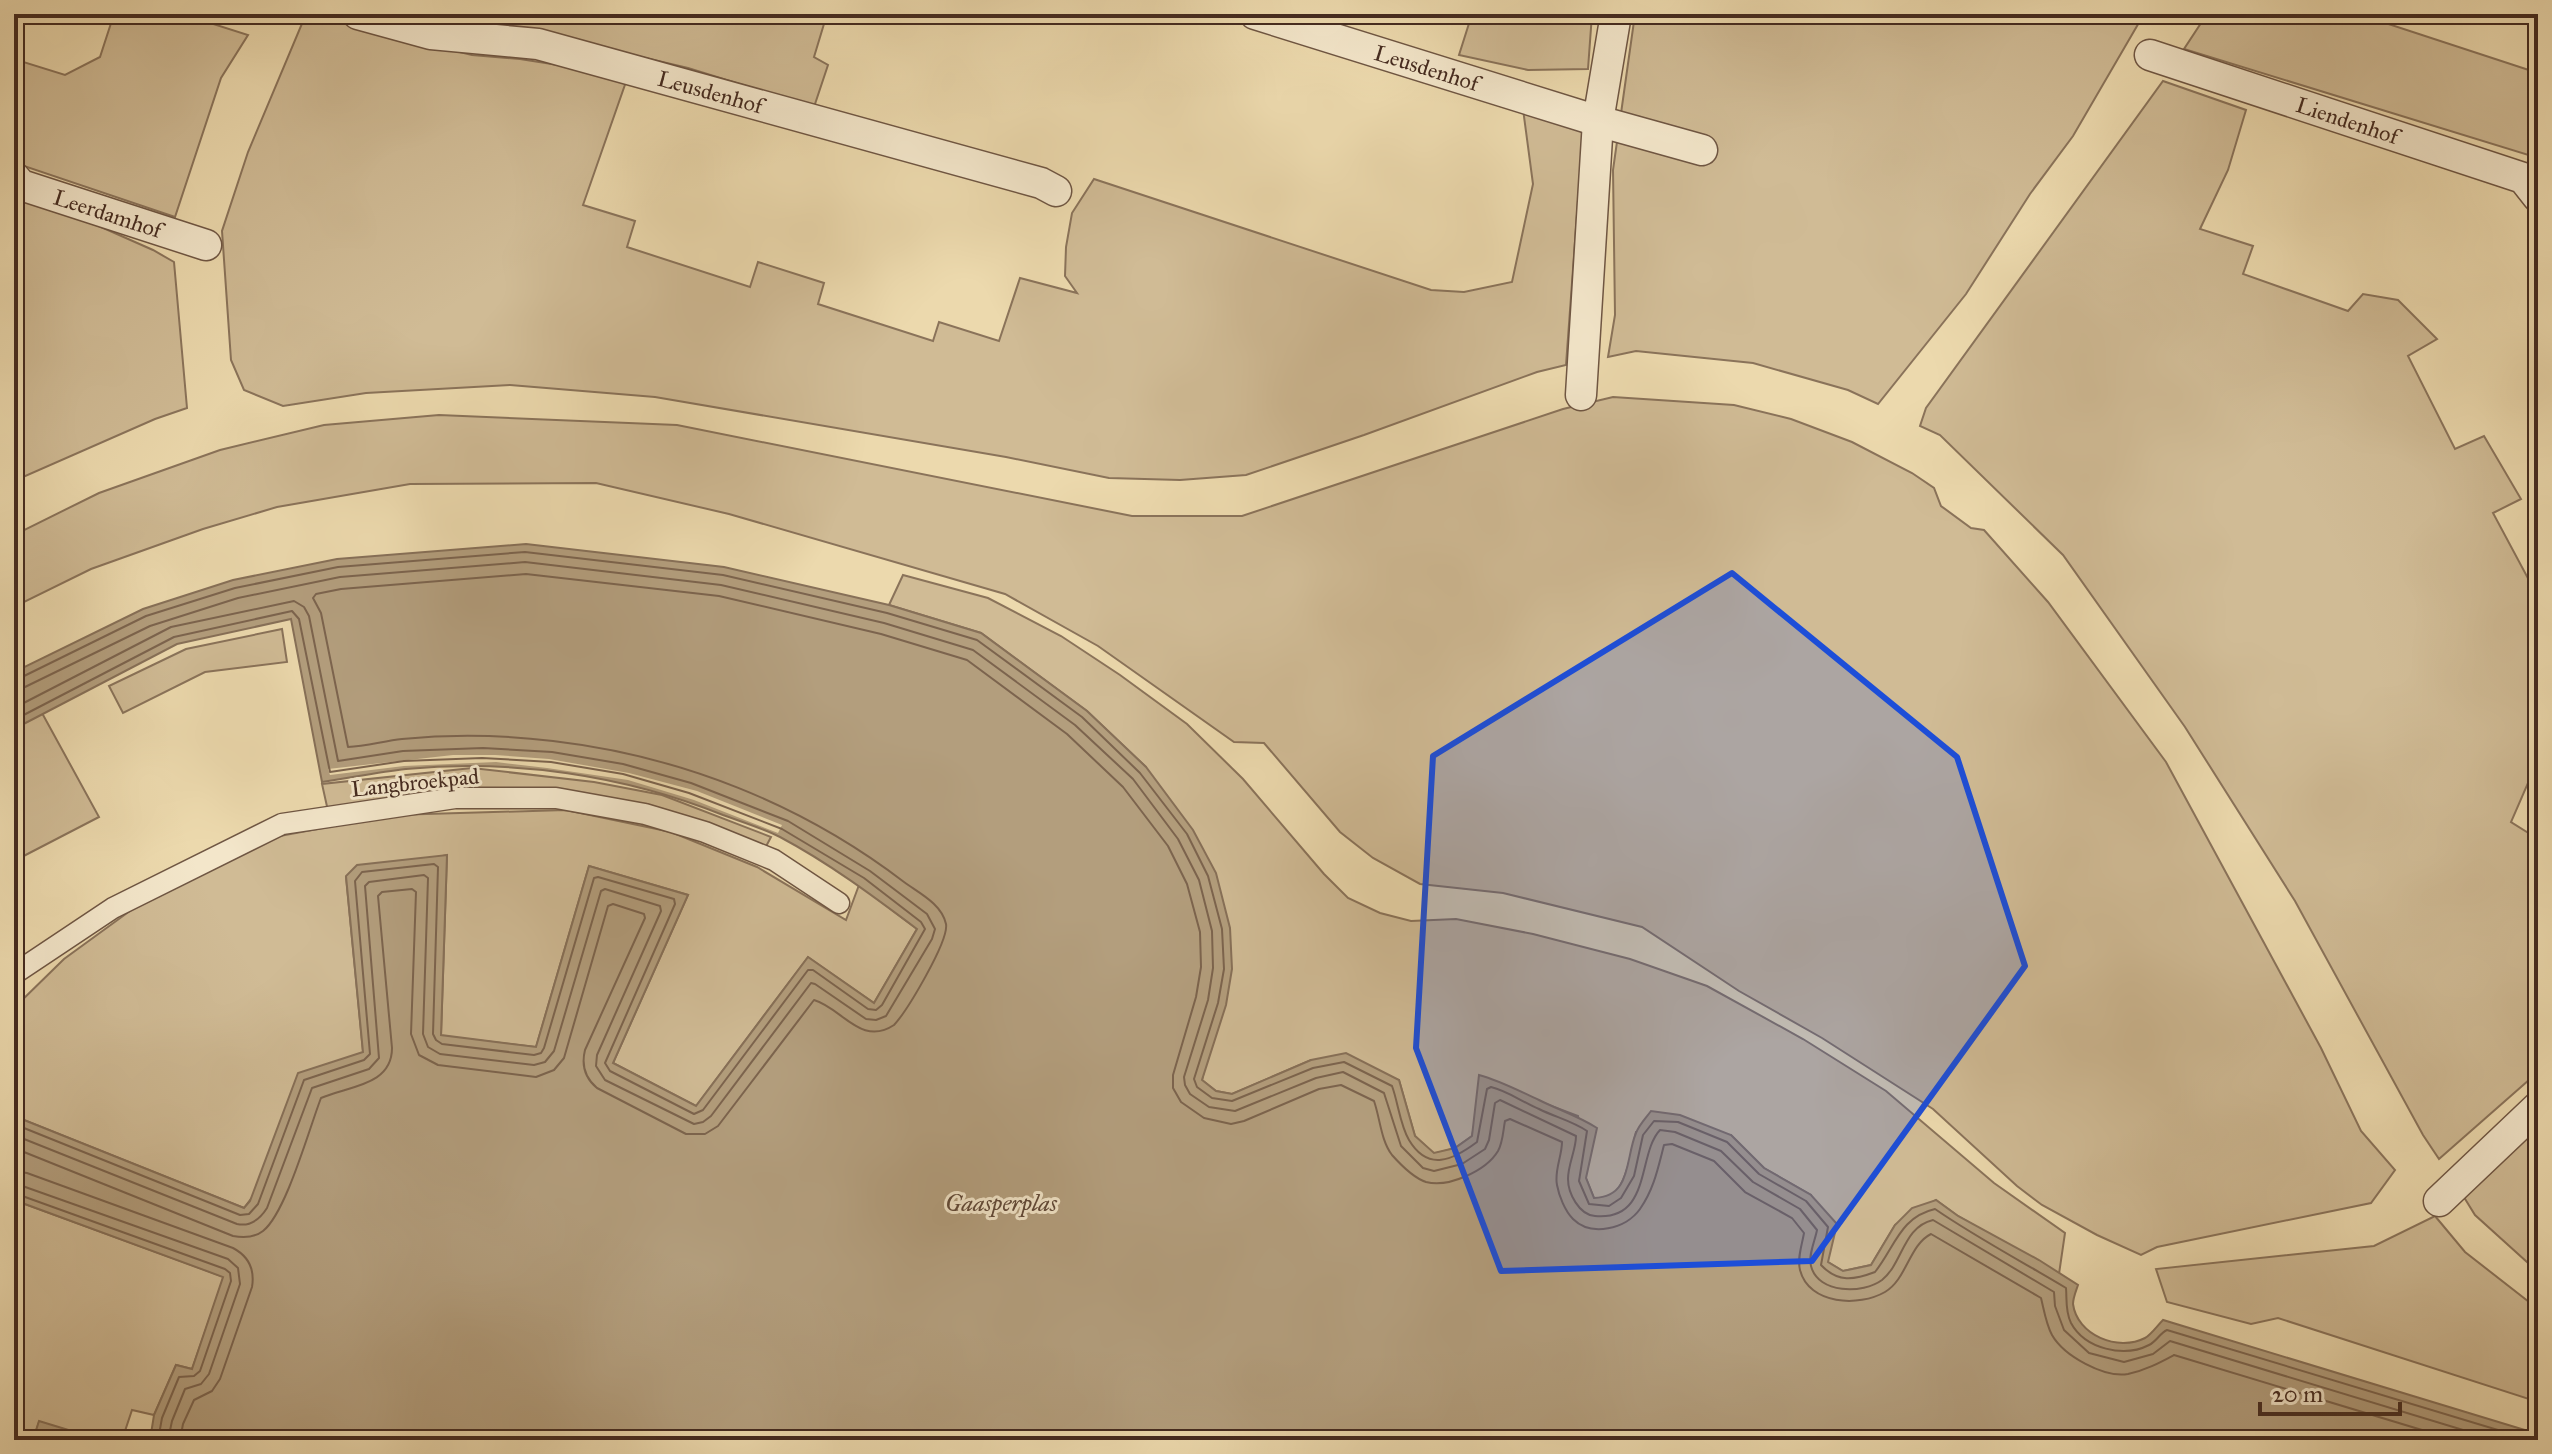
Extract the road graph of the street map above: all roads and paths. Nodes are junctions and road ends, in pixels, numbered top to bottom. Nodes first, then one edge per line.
1 (358, 14) edge
2 (1255, 14) edge
3 (1616, 14) edge
4 (2150, 55) dead end
5 (1598, 121) junction
6 (1702, 150) dead end
7 (14, 177) edge
8 (1056, 191) dead end
9 (2538, 197) edge
10 (206, 245) dead end
11 (1581, 395) dead end
12 (839, 903) dead end
13 (14, 974) edge
14 (2538, 1107) edge
15 (2439, 1201) dead end

1 - 8 street, Leusdenhof
2 - 5 street, Leusdenhof
3 - 5 street
4 - 9 street, Liendenhof
5 - 6 street, Leusdenhof
5 - 11 street
7 - 10 street, Leerdamhof
12 - 13 lane, Langbroekpad
14 - 15 street

